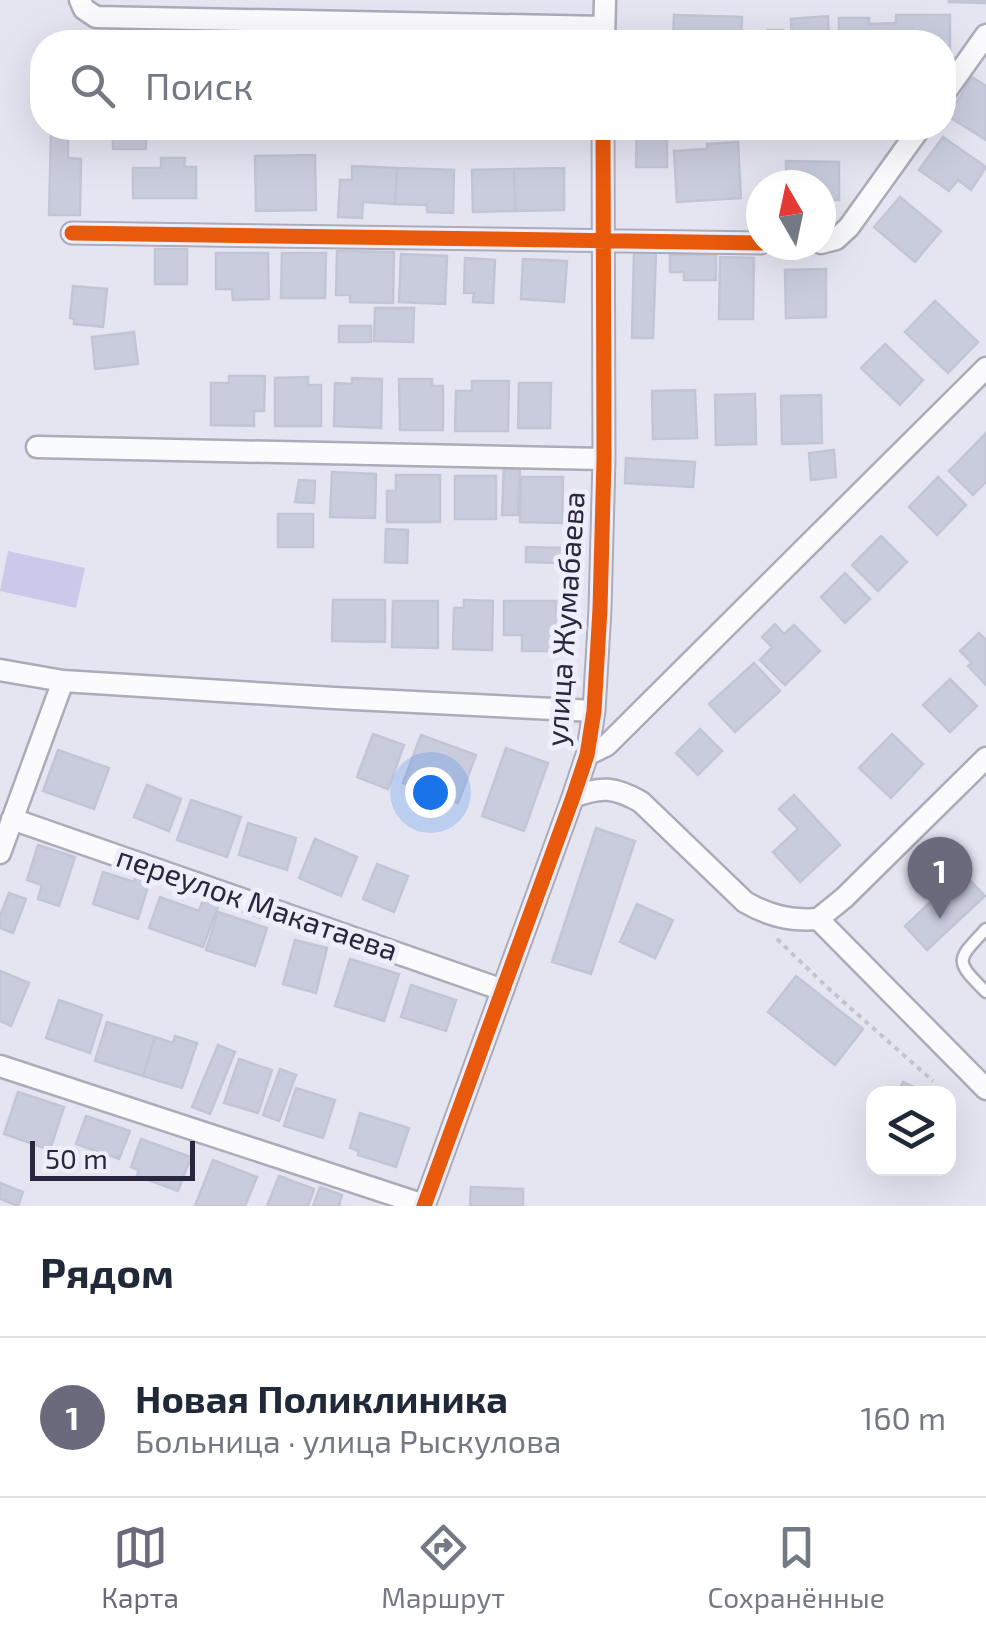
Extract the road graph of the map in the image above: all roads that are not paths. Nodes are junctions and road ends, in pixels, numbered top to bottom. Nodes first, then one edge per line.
1 (80, 0) edge
2 (605, 0) edge
3 (463, 30) edge
4 (604, 30) edge
5 (986, 35) edge
6 (956, 77) edge
7 (604, 140) edge
8 (911, 140) edge
9 (72, 234) dead end
10 (603, 239) junction
11 (836, 239) edge
12 (746, 243) edge
13 (986, 368) edge
14 (36, 448) dead end
15 (604, 458) junction
16 (0, 670) edge
17 (62, 682) junction
18 (594, 711) junction
19 (586, 755) junction
20 (986, 758) edge
21 (574, 797) junction
22 (12, 819) junction
23 (0, 853) edge
24 (818, 919) junction
25 (986, 929) edge
26 (503, 990) junction
27 (986, 992) edge
28 (0, 1066) edge
29 (986, 1089) edge
30 (424, 1205) edge

1 - 3 street
2 - 4 street
5 - 6 street
7 - 10 street, улица Жумабаева
8 - 11 street
9 - 10 street
10 - 12 street
10 - 15 street, улица Жумабаева
13 - 19 street
14 - 15 street
15 - 18 street, улица Жумабаева
16 - 17 street
17 - 18 street
17 - 22 street
18 - 19 street, улица Жумабаева
19 - 21 street, улица Жумабаева
20 - 24 street
21 - 24 street
21 - 26 street, улица Жумабаева
22 - 23 street
22 - 26 street, переулок Макатаева
24 - 29 street
25 - 27 lane
26 - 30 street, улица Жумабаева
28 - 30 street

